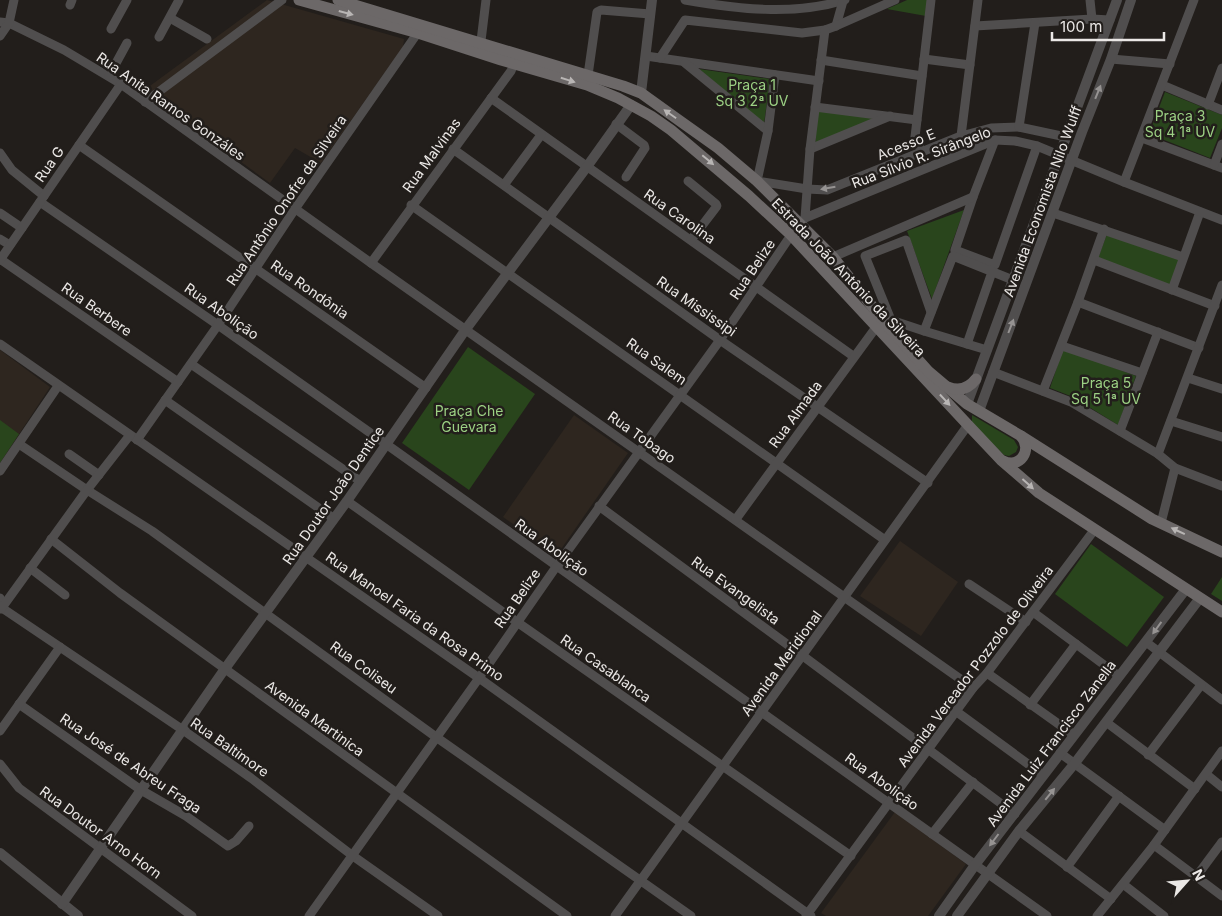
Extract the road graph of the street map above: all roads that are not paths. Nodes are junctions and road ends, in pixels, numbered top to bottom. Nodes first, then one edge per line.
1 (14, 0) edge
2 (127, 0) edge
3 (180, 0) edge
4 (282, 0) edge
5 (299, 0) edge
6 (338, 0) edge
7 (486, 0) edge
8 (652, 0) edge
9 (684, 0) edge
10 (844, 0) edge
11 (895, 0) edge
12 (932, 0) edge
13 (978, 0) edge
14 (1090, 0) edge
15 (1117, 0) edge
16 (1131, 0) edge
17 (1194, 0) edge
18 (707, 2) edge
19 (811, 4) edge
20 (650, 14) junction
21 (170, 18) junction
22 (1092, 19) junction
23 (1110, 20) junction
24 (5, 22) edge
25 (1035, 23) junction
26 (836, 26) junction
27 (975, 26) junction
28 (111, 29) dead end
29 (420, 29) junction
30 (824, 30) junction
31 (0, 36) edge
32 (159, 37) dead end
33 (207, 39) dead end
34 (127, 44) dead end
35 (480, 48) junction
36 (502, 55) junction
37 (646, 56) junction
38 (660, 58) junction
39 (924, 59) junction
40 (1111, 59) junction
41 (821, 60) junction
42 (684, 62) junction
43 (514, 64) junction
44 (1170, 64) junction
45 (537, 65) junction
46 (970, 65) junction
47 (1222, 68) edge
48 (588, 75) junction
49 (775, 75) junction
50 (109, 76) junction
51 (922, 76) junction
52 (819, 81) junction
53 (121, 84) junction
54 (1162, 85) junction
55 (641, 93) junction
56 (491, 98) junction
57 (145, 102) junction
58 (631, 105) junction
59 (1208, 105) junction
60 (815, 107) junction
61 (1222, 110) edge
62 (651, 116) junction
63 (890, 116) junction
64 (917, 120) junction
65 (616, 124) junction
66 (1019, 126) junction
67 (768, 131) junction
68 (541, 135) junction
69 (961, 136) junction
70 (1066, 137) junction
71 (1142, 138) junction
72 (994, 140) junction
73 (1222, 144) edge
74 (79, 145) junction
75 (1037, 146) junction
76 (453, 149) junction
77 (810, 149) junction
78 (922, 152) junction
79 (0, 154) edge
80 (1059, 156) junction
81 (1071, 161) junction
82 (1218, 166) edge
83 (586, 168) junction
84 (626, 177) dead end
85 (688, 181) dead end
86 (757, 181) junction
87 (1124, 182) junction
88 (504, 185) junction
89 (807, 189) junction
90 (749, 196) junction
91 (973, 197) junction
92 (42, 199) junction
93 (412, 205) junction
94 (295, 209) junction
95 (1200, 212) junction
96 (1053, 213) junction
97 (0, 214) edge
98 (549, 217) junction
99 (800, 219) junction
100 (1222, 220) edge
101 (22, 228) junction
102 (1104, 229) junction
103 (791, 236) junction
104 (0, 239) edge
105 (691, 240) junction
106 (10, 245) junction
107 (954, 253) junction
108 (833, 257) junction
109 (1183, 258) junction
110 (0, 259) edge
111 (1094, 260) junction
112 (370, 263) junction
113 (255, 268) junction
114 (508, 272) junction
115 (992, 272) junction
116 (1013, 280) junction
117 (1222, 285) edge
118 (757, 286) junction
119 (1172, 290) junction
120 (1078, 302) junction
121 (1214, 306) junction
122 (931, 312) junction
123 (885, 324) junction
124 (218, 325) junction
125 (466, 329) junction
126 (924, 331) junction
127 (1158, 332) junction
128 (720, 340) junction
129 (0, 344) edge
130 (967, 344) junction
131 (1062, 346) junction
132 (1199, 348) junction
133 (987, 350) junction
134 (853, 356) junction
135 (191, 364) junction
136 (993, 372) junction
137 (1142, 373) junction
138 (1188, 378) junction
139 (976, 379) junction
140 (178, 382) junction
141 (58, 386) junction
142 (947, 386) junction
143 (426, 388) junction
144 (1222, 389) edge
145 (1044, 391) junction
146 (680, 395) junction
147 (165, 400) junction
148 (967, 404) junction
149 (818, 407) junction
150 (979, 411) junction
151 (1171, 421) junction
152 (968, 425) junction
153 (1120, 431) junction
154 (1021, 436) junction
155 (134, 437) junction
156 (1222, 438) edge
157 (20, 444) junction
158 (386, 444) junction
159 (638, 452) junction
160 (69, 454) dead end
161 (1158, 454) junction
162 (1001, 460) junction
163 (776, 464) junction
164 (1175, 468) junction
165 (0, 471) edge
166 (99, 475) junction
167 (360, 482) junction
168 (928, 483) junction
169 (1222, 486) edge
170 (87, 490) junction
171 (347, 500) junction
172 (599, 506) junction
173 (334, 518) junction
174 (736, 519) junction
175 (1161, 523) junction
176 (1095, 529) junction
177 (51, 539) junction
178 (885, 540) junction
179 (1222, 552) edge
180 (306, 556) junction
181 (556, 567) junction
182 (30, 568) junction
183 (969, 584) dead end
184 (1186, 589) junction
185 (66, 595) dead end
186 (844, 597) junction
187 (1200, 598) junction
188 (0, 605) edge
189 (266, 612) junction
190 (1033, 612) junction
191 (1222, 612) edge
192 (517, 622) junction
193 (1026, 622) junction
194 (1146, 642) junction
195 (1076, 644) junction
196 (60, 647) junction
197 (1159, 652) junction
198 (804, 656) junction
199 (224, 670) junction
200 (987, 673) junction
201 (1119, 676) junction
202 (479, 678) junction
203 (1201, 685) junction
204 (973, 688) junction
205 (1222, 700) edge
206 (19, 704) junction
207 (1030, 705) junction
208 (762, 712) junction
209 (957, 712) junction
210 (1106, 722) junction
211 (183, 730) junction
212 (0, 731) edge
213 (1074, 735) junction
214 (436, 737) junction
215 (929, 749) junction
216 (1222, 751) edge
217 (1060, 754) junction
218 (1148, 755) junction
219 (1074, 763) junction
220 (0, 764) edge
221 (723, 766) junction
222 (1206, 774) junction
223 (1043, 775) junction
224 (972, 782) junction
225 (1222, 787) edge
226 (1194, 789) junction
227 (141, 790) junction
228 (396, 794) junction
229 (1119, 796) junction
230 (890, 804) junction
231 (1015, 814) junction
232 (681, 824) junction
233 (249, 826) dead end
234 (1165, 830) junction
235 (1019, 831) junction
236 (932, 834) junction
237 (1222, 842) edge
238 (1154, 845) junction
239 (100, 848) junction
240 (0, 853) edge
241 (353, 856) junction
242 (851, 856) junction
243 (975, 865) junction
244 (1067, 867) junction
245 (987, 874) junction
246 (1196, 877) junction
247 (641, 880) junction
248 (1123, 884) junction
249 (1222, 896) edge
250 (1111, 899) junction
251 (62, 904) junction
252 (1036, 908) junction
253 (314, 914) edge
254 (808, 915) edge
255 (78, 916) edge
256 (192, 916) edge
257 (438, 916) edge
258 (567, 916) edge
259 (615, 916) edge
260 (691, 916) edge
261 (940, 916) edge
262 (957, 916) edge
263 (1030, 916) edge
264 (1046, 916) edge
265 (1097, 916) edge
266 (1164, 916) edge

1 - 24 street
2 - 28 street
3 - 21 street
4 - 57 street
5 -> 29 main road, Estrada João Antônio da Silveira
6 - 29 main road, Estrada João Antônio da Silveira
7 - 35 street
8 - 20 street
9 - 18 street
10 - 19 street
10 - 26 street
11 - 26 street
12 - 39 street
13 - 27 street
14 - 22 street
15 - 23 street, Avenida Economista Nilo Wulff
16 - 40 street, Avenida Economista Nilo Wulff
17 - 44 street
18 - 19 street
20 - 37 street
20 - 48 street
21 - 32 street
21 - 33 street
22 - 23 street
22 - 25 street
23 - 70 street, Avenida Economista Nilo Wulff
24 - 31 street
24 - 50 street, Rua Anita Ramos Gonzáles
25 - 27 street
25 - 66 street
26 - 30 street
27 - 46 street
29 - 35 main road, Estrada João Antônio da Silveira
29 - 94 street, Rua Antônio Onofre da Silveira
30 - 38 street
30 - 41 street
34 - 50 street
35 - 36 main road, Estrada João Antônio da Silveira
36 - 43 main road, Estrada João Antônio da Silveira
36 - 45 main road, Estrada João Antônio da Silveira
37 - 38 street
37 - 55 street
38 - 42 street
39 - 46 street
39 - 51 street
40 - 44 street
81 -> 40 street, Avenida Economista Nilo Wulff
41 - 51 street
41 - 52 street
42 - 49 street
42 - 67 street
43 - 45 main road, Estrada João Antônio da Silveira
43 - 56 street, Rua Malvinas
44 - 54 street
45 - 48 main road, Estrada João Antônio da Silveira
45 -> 58 main road, Estrada João Antônio da Silveira
46 - 69 street
47 - 59 street
48 - 55 main road, Estrada João Antônio da Silveira
49 - 52 street
49 - 67 street
50 - 53 street, Rua Anita Ramos Gonzáles
51 - 64 street
52 - 60 street
53 - 57 street, Rua Anita Ramos Gonzáles
53 - 74 street, Rua G
54 - 59 street
54 - 71 street
55 - 62 main road
86 -> 55 main road, Estrada João Antônio da Silveira
56 - 68 street, Rua Carolina
56 - 76 street, Rua Malvinas
57 - 94 street, Rua Anita Ramos Gonzáles
58 - 62 main road, Estrada João Antônio da Silveira
58 - 65 street, Rua Doutor João Dentice
59 - 61 street
60 - 63 street
60 - 77 street
62 -> 90 main road, Estrada João Antônio da Silveira
63 - 64 street
63 - 77 street
64 - 78 street
65 - 83 street, Rua Doutor João Dentice
65 - 84 street
66 - 69 street, Acesso E
66 - 70 street, Acesso E
67 - 86 street
68 - 83 street, Rua Carolina
68 - 88 street
69 - 78 street, Acesso E
70 - 80 street, Avenida Economista Nilo Wulff
71 - 82 street
71 - 87 street
72 - 75 street, Rua Sílvio R. Sirângelo
72 - 91 street
72 - 99 street, Rua Sílvio R. Sirângelo
73 - 82 street
74 - 92 street, Rua G
74 - 113 street, Rua Rondônia
75 - 80 street, Rua Sílvio R. Sirângelo
75 - 107 street
76 - 88 street, Rua Mississipi
76 - 93 street, Rua Malvinas
77 - 89 street
78 -> 89 street, Acesso E
79 - 92 street, Rua Abolição
80 - 81 street, Rua Sílvio R. Sirângelo
80 - 116 street, Avenida Economista Nilo Wulff
81 - 87 street, Rua Sílvio R. Sirângelo
81 - 96 street, Avenida Economista Nilo Wulff
83 - 98 street, Rua Doutor João Dentice
83 - 105 street, Rua Carolina
85 - 105 street
86 - 89 street, Acesso E
86 - 99 main road, Estrada João Antônio da Silveira
87 - 95 street, Rua Sílvio R. Sirângelo
88 - 98 street, Rua Mississipi
89 - 99 street
90 - 99 main road
90 - 103 main road, Estrada João Antônio da Silveira
91 - 107 street
91 - 108 street
92 - 101 street, Rua G
92 - 124 street, Rua Abolição
93 - 112 street, Rua Malvinas
93 - 114 street, Rua Salem
94 - 112 street, Rua Tobago
94 - 113 street, Rua Antônio Onofre da Silveira
95 - 100 street, Rua Sílvio R. Sirângelo
95 - 109 street
96 - 102 street
136 -> 96 street, Avenida Economista Nilo Wulff
97 - 101 street
98 - 114 street, Rua Doutor João Dentice
98 - 128 street, Rua Mississipi
99 - 103 street, Rua Belize
99 - 108 main road, Estrada João Antônio da Silveira
101 - 106 street, Rua G
102 - 109 street
102 - 111 street
103 - 118 street, Rua Belize
103 - 123 main road, Estrada João Antônio da Silveira
104 - 106 street
105 - 118 street, Rua Carolina
106 - 110 street, Rua G
107 - 115 street
107 - 122 street
108 - 123 main road, Estrada João Antônio da Silveira
109 - 119 street
110 - 140 street, Rua Berbere
111 - 119 street
111 - 120 street
112 - 125 street, Rua Tobago
113 - 124 street, Rua Antônio Onofre da Silveira
113 - 143 street, Rua Rondônia
114 - 125 street, Rua Doutor João Dentice
114 - 146 street, Rua Salem
115 - 116 street
115 - 130 street
116 - 133 street, Avenida Economista Nilo Wulff
117 - 121 street
118 - 128 street, Rua Belize
118 - 134 street, Rua Carolina
119 - 121 street
120 - 127 street
120 - 131 street
121 - 132 street
122 - 123 street
122 - 126 street
123 - 126 street
123 - 134 street, Rua Almada
123 - 142 main road, Estrada João Antônio da Silveira
123 -> 152 main road, Estrada João Antônio da Silveira
124 - 135 street, Rua Antônio Onofre da Silveira
124 - 158 street, Rua Abolição
125 - 143 street, Rua Doutor João Dentice
125 - 159 street, Rua Tobago
126 - 130 street
127 - 132 street
127 - 137 street
128 - 146 street, Rua Belize
128 - 149 street, Rua Mississipi
129 - 141 street, Rua Manoel Faria da Rosa Primo
130 - 133 street
131 - 137 street
131 - 145 street
132 - 138 street
133 - 139 street, Avenida Economista Nilo Wulff
134 - 149 street, Rua Almada
135 - 140 street, Rua Antônio Onofre da Silveira
135 - 167 street
136 - 145 street
136 - 150 street, Avenida Economista Nilo Wulff
137 - 153 street
138 - 144 street
138 - 151 street
139 - 142 main road
139 - 148 street, Avenida Economista Nilo Wulff
140 - 147 street, Rua Antônio Onofre da Silveira
141 - 155 street, Rua Manoel Faria da Rosa Primo
141 - 157 street
142 - 148 main road, Estrada João Antônio da Silveira
143 - 158 street, Rua Doutor João Dentice
145 - 153 street
146 - 159 street, Rua Belize
146 - 163 street, Rua Salem
147 - 155 street, Rua Antônio Onofre da Silveira
147 - 173 street
148 - 150 main road, Estrada João Antônio da Silveira
148 - 152 main road
149 - 163 street, Rua Almada
149 - 168 street, Rua Mississipi
150 - 154 main road, Estrada João Antônio da Silveira
151 - 156 street
151 - 161 street
152 - 162 main road, Estrada João Antônio da Silveira
152 - 168 street, Avenida Meridional
153 - 161 street
154 - 162 main road
154 - 175 main road, Estrada João Antônio da Silveira
155 - 166 street, Rua Antônio Onofre da Silveira
155 - 180 street, Rua Manoel Faria da Rosa Primo
157 - 165 street
157 - 170 street, Rua Coliseu
158 - 167 street, Rua Doutor João Dentice
158 - 181 street, Rua Abolição
159 - 172 street, Rua Belize
159 - 174 street, Rua Tobago
160 - 166 street
161 - 164 street
162 -> 176 main road, Estrada João Antônio da Silveira
163 - 174 street, Rua Almada
163 - 178 street, Rua Salem
164 - 169 street
164 - 175 street
166 - 170 street, Rua Antônio Onofre da Silveira
167 - 171 street, Rua Doutor João Dentice
168 - 178 street, Avenida Meridional
170 - 177 street, Rua Antônio Onofre da Silveira
170 - 189 street, Rua Coliseu
171 - 173 street, Rua Doutor João Dentice
171 - 192 street, Rua Casablanca
172 - 181 street, Rua Belize
172 - 198 street, Rua Evangelista
173 - 180 street, Rua Doutor João Dentice
174 - 186 street, Rua Tobago
179 -> 175 main road, Estrada João Antônio da Silveira
176 - 184 main road, Estrada João Antônio da Silveira
176 - 190 street, Avenida Vereador Pozzolo de Oliveira
177 - 182 street, Rua Antônio Onofre da Silveira
177 - 199 street, Avenida Martinica
178 - 186 street, Avenida Meridional
180 - 189 street, Rua Doutor João Dentice
180 - 202 street, Rua Manoel Faria da Rosa Primo
181 - 192 street, Rua Belize
181 - 208 street, Rua Abolição
182 - 185 street
182 - 188 street, Rua Antônio Onofre da Silveira
183 - 193 street
184 - 187 main road, Estrada João Antônio da Silveira
184 -> 194 street, Avenida Luiz Francisco Zanella
186 - 198 street, Avenida Meridional
186 - 204 street, Rua Tobago
187 - 191 main road, Estrada João Antônio da Silveira
187 - 197 street, Avenida Luiz Francisco Zanella
188 - 196 street, Rua Baltimore
189 - 199 street, Rua Doutor João Dentice
189 - 214 street, Rua Coliseu
190 - 193 street, Avenida Vereador Pozzolo de Oliveira
190 - 195 street
192 - 202 street, Rua Belize
192 - 221 street, Rua Casablanca
193 - 200 street, Avenida Vereador Pozzolo de Oliveira
194 - 197 street
194 - 201 street, Avenida Luiz Francisco Zanella
195 - 201 street
195 - 207 street
196 - 206 street
196 - 211 street, Rua Baltimore
197 - 203 street
197 - 210 street, Avenida Luiz Francisco Zanella
198 - 208 street, Avenida Meridional
198 - 215 street, Rua Evangelista
199 - 211 street, Rua Doutor João Dentice
199 - 228 street, Avenida Martinica
200 - 204 street, Avenida Vereador Pozzolo de Oliveira
200 - 207 street
201 - 213 street, Avenida Luiz Francisco Zanella
202 - 214 street, Rua Belize
202 - 232 street, Rua Manoel Faria da Rosa Primo
203 - 205 street
203 - 218 street
204 - 209 street, Avenida Vereador Pozzolo de Oliveira
206 - 212 street
206 - 227 street, Rua José de Abreu Fraga
207 - 213 street
208 - 221 street, Avenida Meridional
208 - 230 street, Rua Abolição
209 - 215 street, Avenida Vereador Pozzolo de Oliveira
209 - 223 street
210 - 218 street
210 - 219 street, Avenida Luiz Francisco Zanella
211 - 227 street, Rua Doutor João Dentice
211 - 241 street, Rua Baltimore
213 - 217 street, Avenida Luiz Francisco Zanella
214 - 228 street, Rua Belize
214 - 247 street, Rua Coliseu
215 - 224 street, Rua Evangelista
215 - 230 street, Avenida Vereador Pozzolo de Oliveira
216 - 222 street
217 - 219 street
217 - 223 street, Avenida Luiz Francisco Zanella
218 - 226 street
219 - 229 street
235 -> 219 street, Avenida Luiz Francisco Zanella
220 - 239 street, Rua Doutor Arno Horn
221 - 232 street, Avenida Meridional
221 - 242 street, Rua Casablanca
222 - 225 street
222 - 226 street
223 - 231 street, Avenida Luiz Francisco Zanella
224 - 231 street, Rua Evangelista
224 - 236 street
226 - 234 street
227 - 233 street, Rua José de Abreu Fraga
227 - 239 street, Rua Doutor João Dentice
228 - 241 street, Rua Belize
228 - 258 street, Avenida Martinica
229 - 234 street
229 - 244 street
230 - 236 street, Rua Abolição
230 - 242 street, Avenida Vereador Pozzolo de Oliveira
231 -> 243 street, Avenida Luiz Francisco Zanella
232 - 247 street, Avenida Meridional
232 - 254 street, Rua Manoel Faria da Rosa Primo
234 - 238 street
235 - 244 street
235 - 245 street, Avenida Luiz Francisco Zanella
236 - 243 street, Rua Abolição
237 - 246 street
238 - 246 street
238 - 248 street
239 - 251 street, Rua Doutor João Dentice
239 - 256 street, Rua Doutor Arno Horn
240 - 251 street
241 - 253 street, Rua Belize
241 - 257 street, Rua Baltimore
242 - 254 street, Avenida Vereador Pozzolo de Oliveira
243 - 245 street, Rua Abolição
243 - 261 street, Avenida Luiz Francisco Zanella
244 - 250 street
245 - 252 street, Rua Abolição
245 - 262 street, Avenida Luiz Francisco Zanella
246 - 249 street
247 - 259 street, Avenida Meridional
247 - 260 street, Rua Coliseu
248 - 250 street
248 - 266 street
250 - 265 street
251 - 255 street
252 - 263 street
252 - 264 street, Rua Abolição

